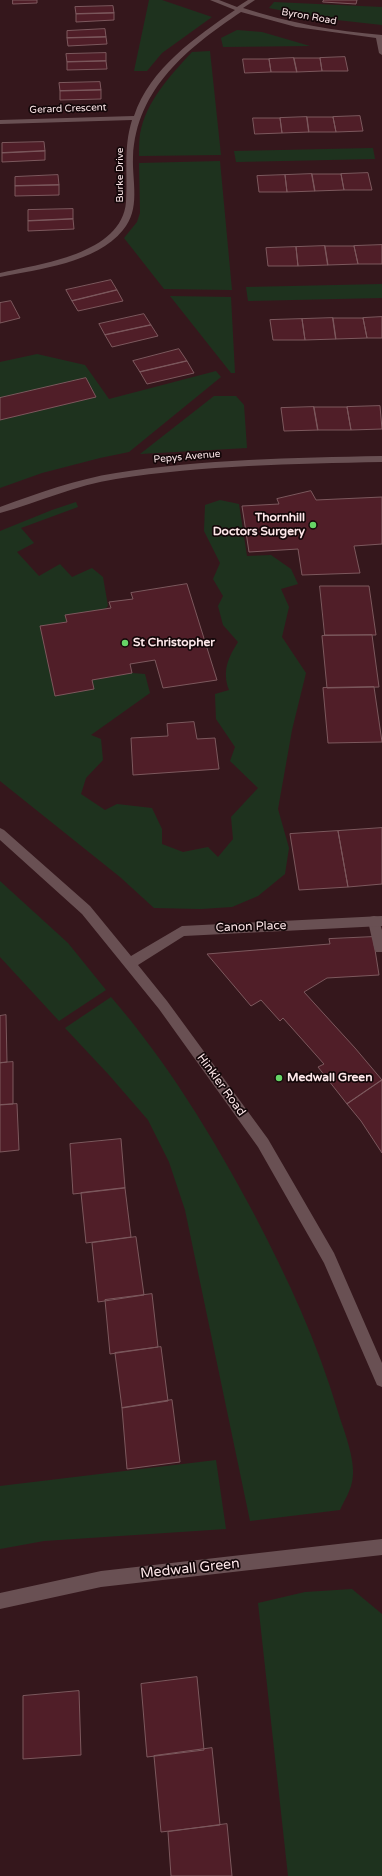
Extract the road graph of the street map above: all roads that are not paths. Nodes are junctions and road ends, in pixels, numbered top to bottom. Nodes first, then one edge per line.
1 (213, 0) edge
2 (252, 0) edge
3 (239, 10) junction
4 (381, 37) edge
5 (382, 53) edge
6 (136, 118) junction
7 (0, 122) edge
8 (0, 275) edge
9 (382, 459) edge
10 (0, 510) edge
11 (0, 833) edge
12 (378, 921) edge
13 (380, 948) dead end
14 (130, 963) junction
15 (382, 1380) edge
16 (382, 1547) edge
17 (0, 1601) edge

1 - 3 street, Byron Road
2 - 3 street, Burke Drive
3 - 4 street, Byron Road
3 - 6 street, Burke Drive
4 - 5 street
6 - 7 street, Gerard Crescent
6 - 8 street, Burke Drive
9 - 10 street, Pepys Avenue
11 - 14 street, Hinkler Road
12 - 13 street
12 - 14 street, Canon Place
14 - 15 street, Hinkler Road
16 - 17 street, Medwall Green

